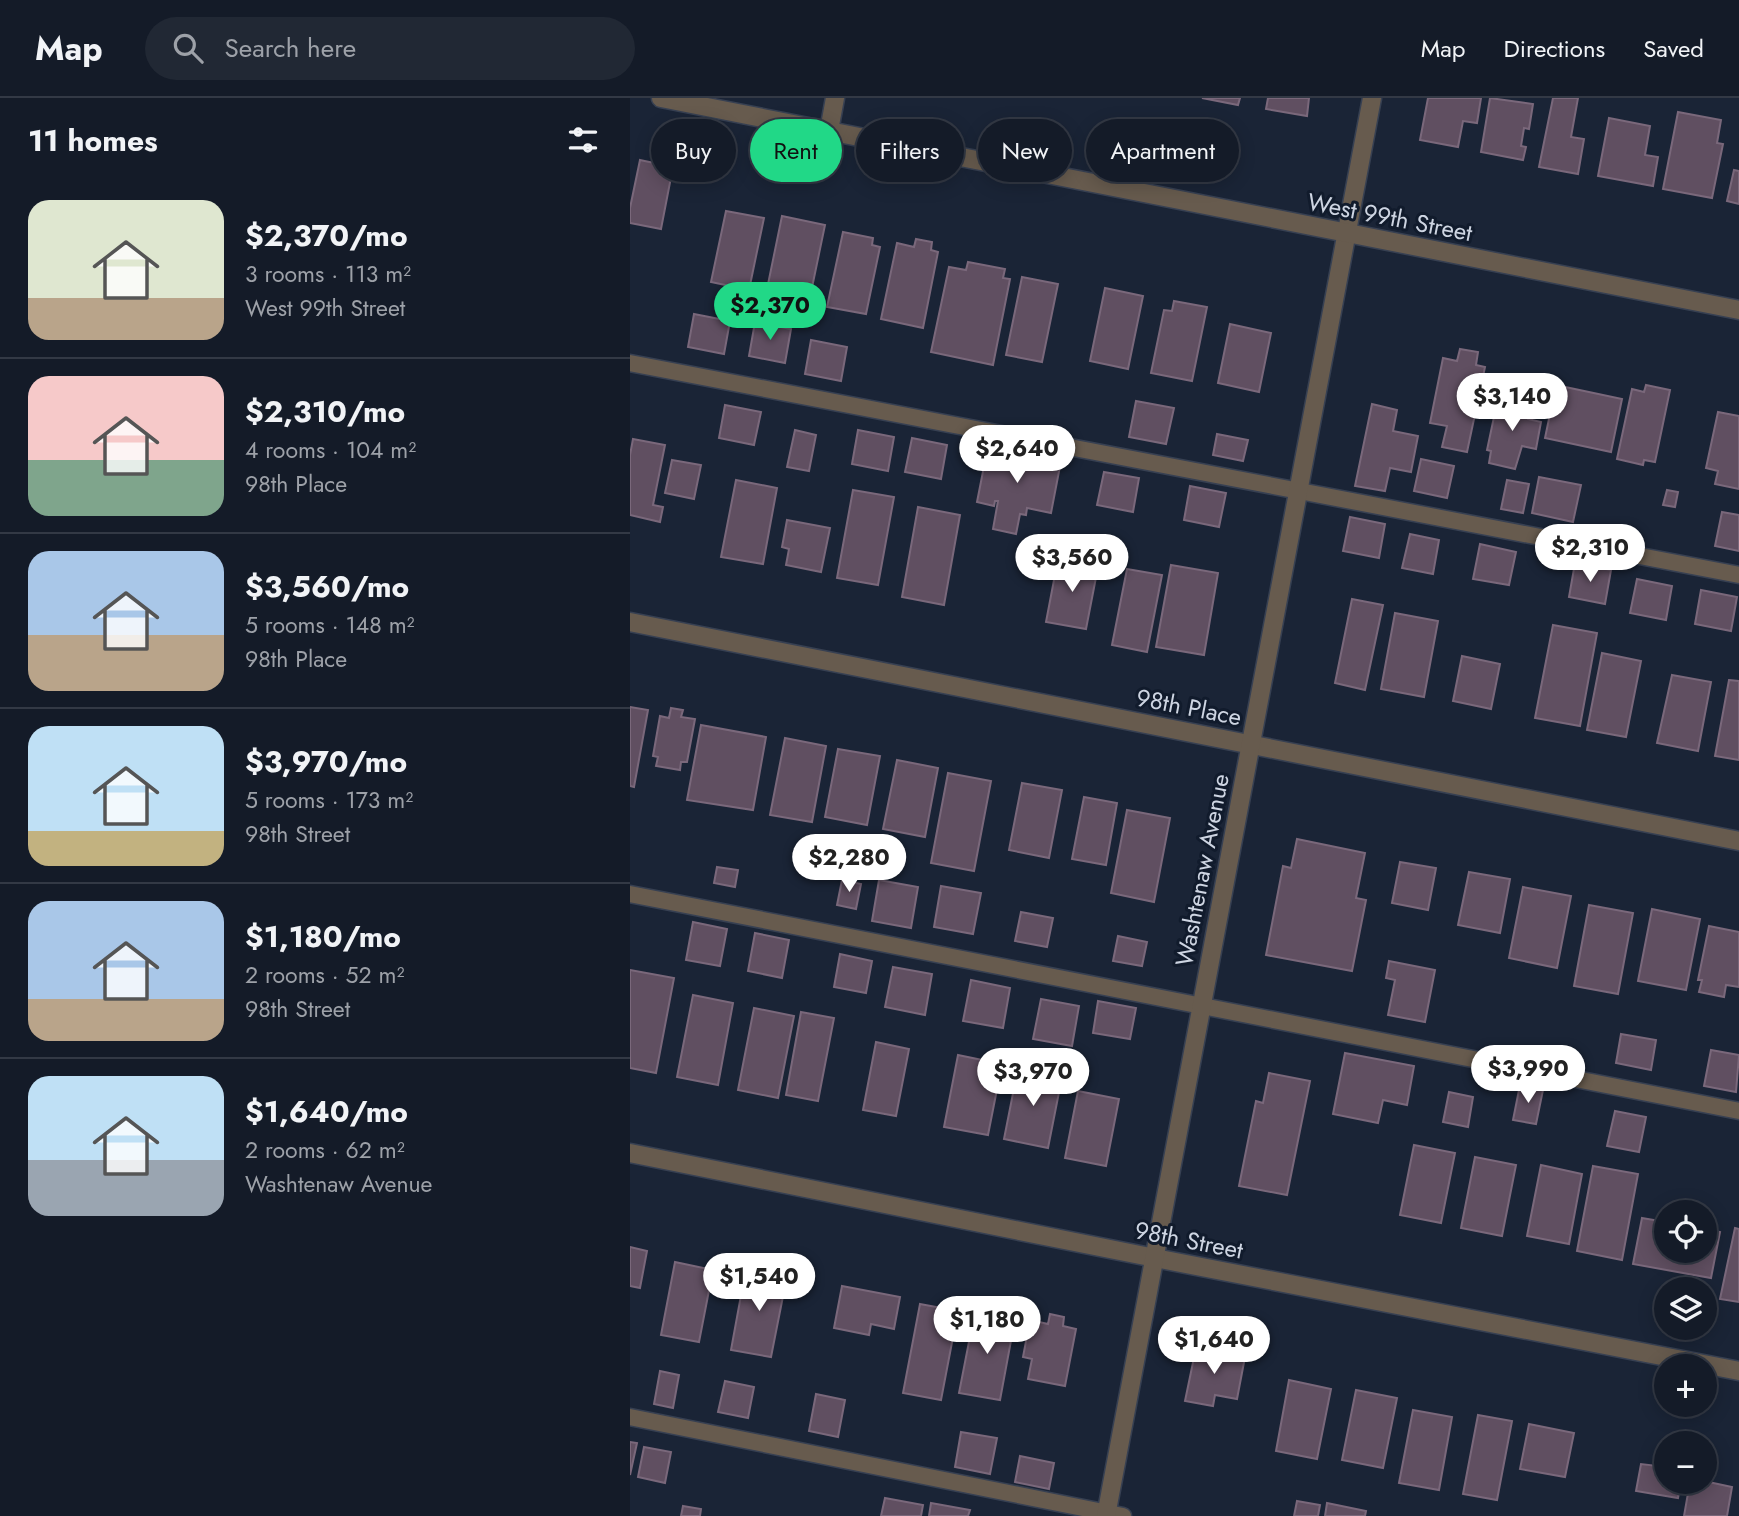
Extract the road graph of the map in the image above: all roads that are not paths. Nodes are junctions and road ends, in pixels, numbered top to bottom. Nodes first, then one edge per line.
1 (661, 98) edge
2 (835, 98) edge
3 (1372, 98) edge
4 (768, 119) edge
5 (831, 119) edge
6 (842, 134) edge
7 (1347, 234) junction
8 (1739, 310) edge
9 (630, 363) edge
10 (1298, 490) junction
11 (1739, 575) edge
12 (630, 622) edge
13 (1251, 744) junction
14 (1739, 841) edge
15 (630, 894) edge
16 (1202, 1006) junction
17 (1739, 1111) edge
18 (630, 1153) edge
19 (1154, 1258) junction
20 (1739, 1371) edge
21 (630, 1416) edge
22 (1112, 1515) edge

1 - 4 street, West 99th Street
2 - 5 street
3 - 7 street, Washtenaw Avenue
6 - 7 street, West 99th Street
7 - 8 street, West 99th Street
7 - 10 street, Washtenaw Avenue
9 - 10 lane
10 - 11 lane
10 - 13 street, Washtenaw Avenue
12 - 13 street, 98th Place
13 - 14 street, 98th Place
13 - 16 street, Washtenaw Avenue
15 - 16 lane
16 - 17 lane
16 - 19 street, Washtenaw Avenue
18 - 19 street, 98th Street
19 - 20 street, 98th Street
19 - 22 street, Washtenaw Avenue
21 - 22 lane

